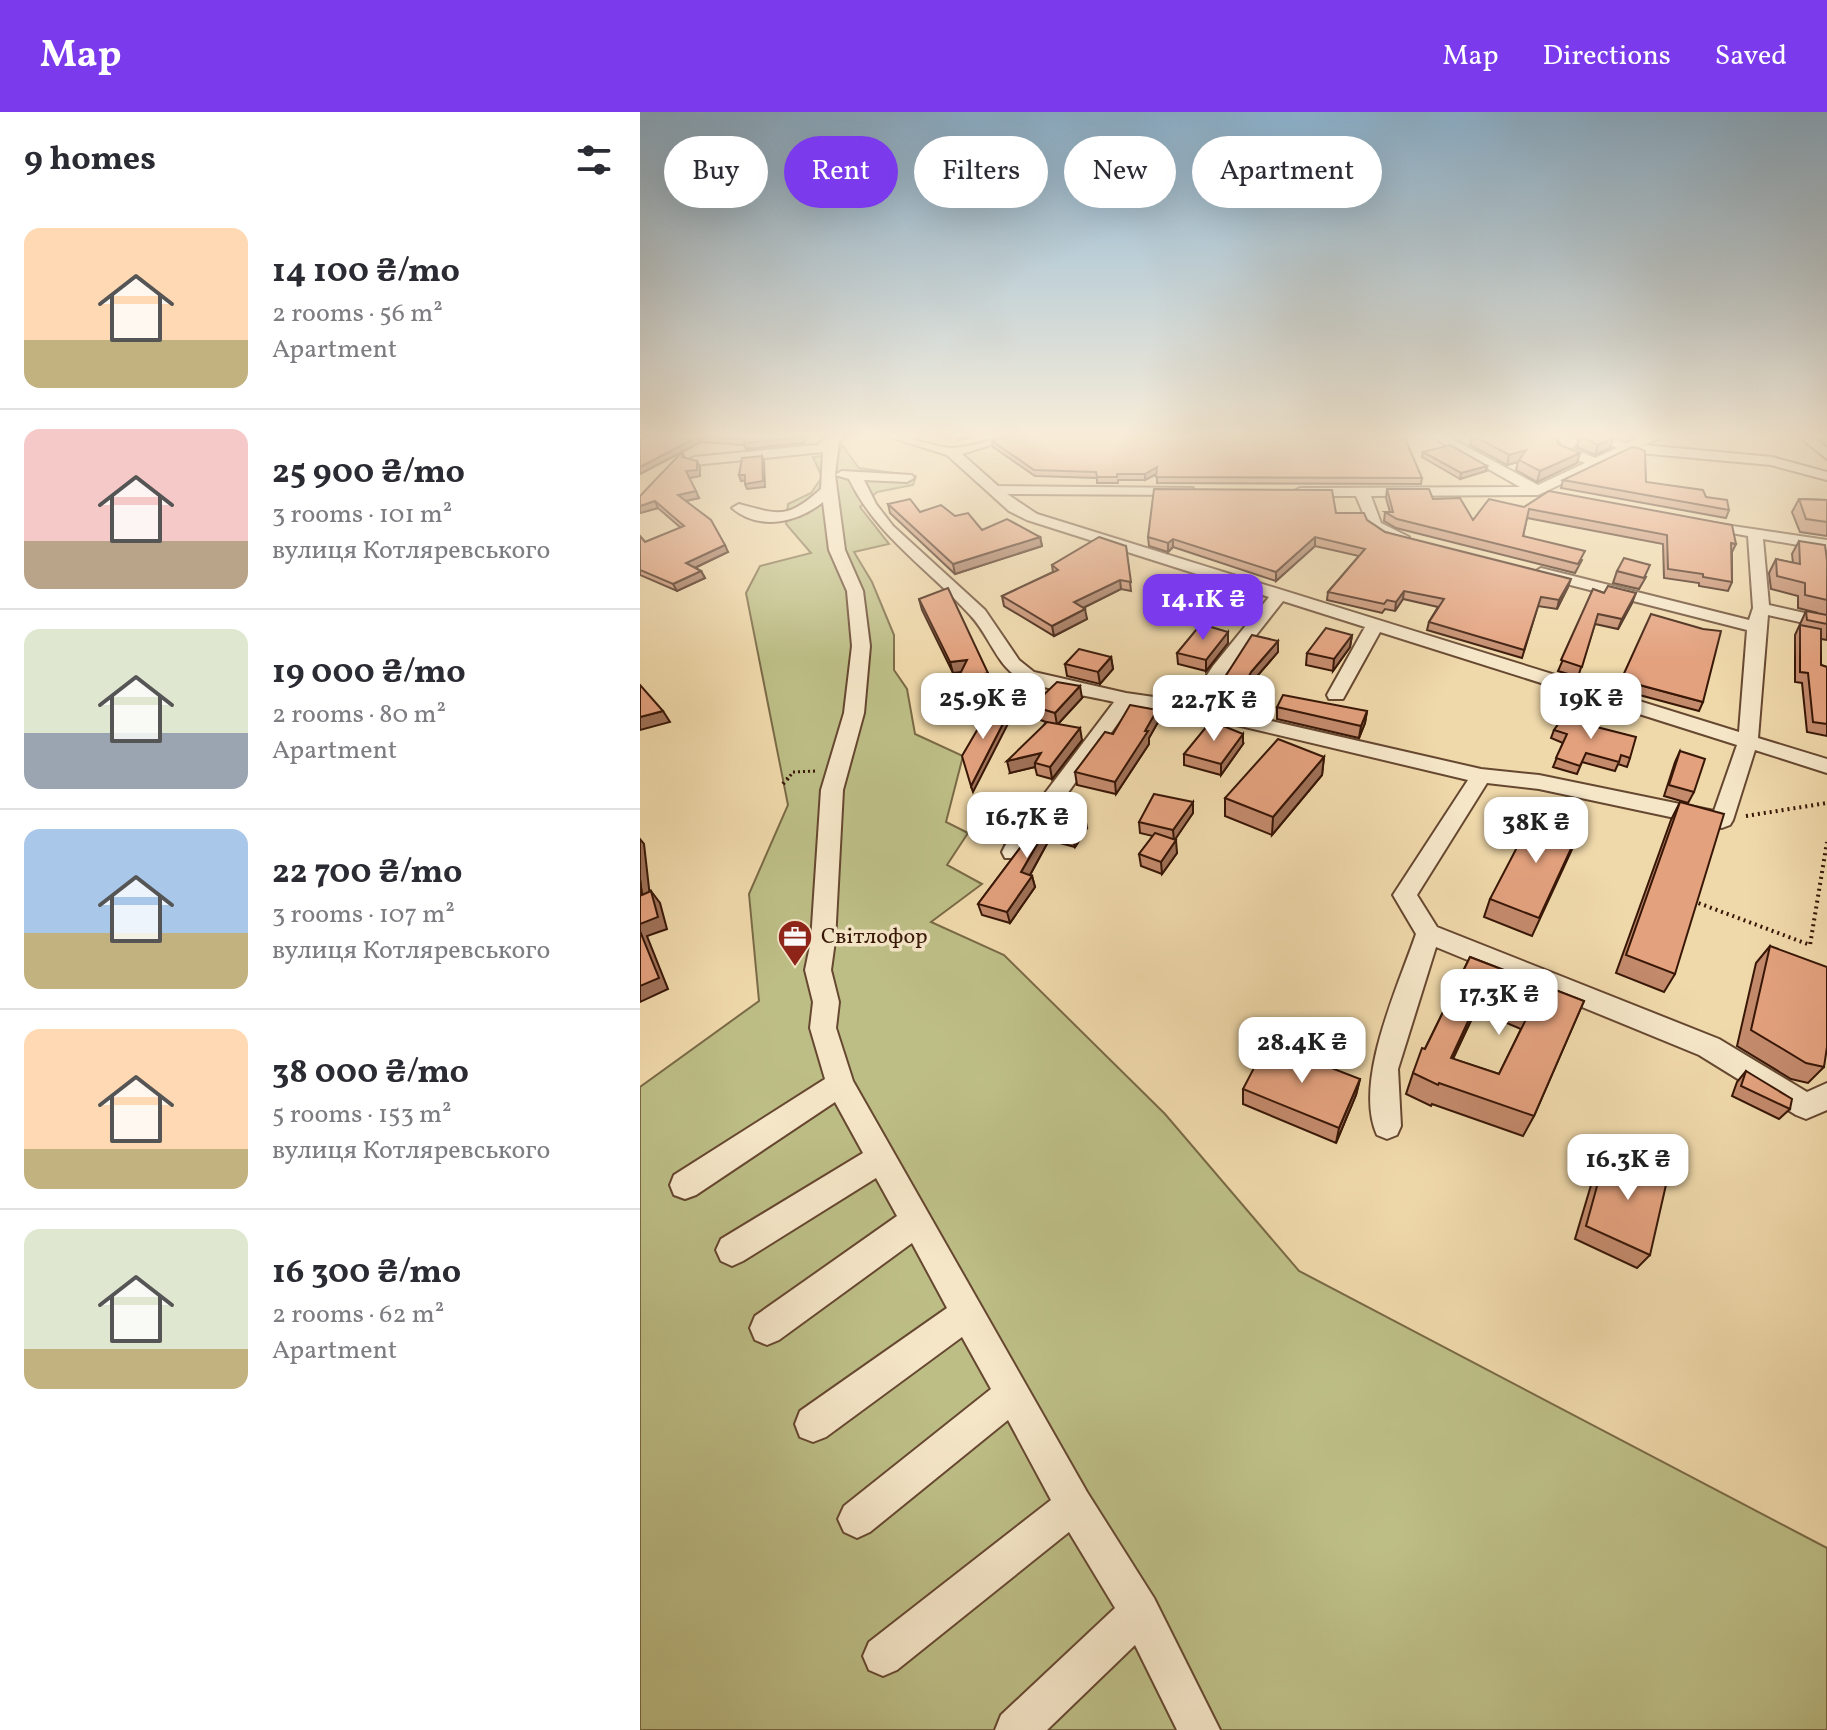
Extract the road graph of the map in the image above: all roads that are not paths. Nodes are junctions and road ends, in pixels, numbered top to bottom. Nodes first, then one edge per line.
1 (743, 510) edge
2 (806, 510) edge
3 (832, 510) edge
4 (873, 510) edge
5 (1017, 510) edge
6 (1369, 510) edge
7 (1693, 522) edge
8 (1755, 534) junction
9 (1420, 542) edge
10 (1827, 545) edge
11 (1527, 569) edge
12 (1280, 594) junction
13 (1759, 618) junction
14 (1827, 623) edge
15 (1375, 624) junction
16 (1336, 695) dead end
17 (1126, 699) junction
18 (1194, 709) junction
19 (1748, 741) junction
20 (1827, 766) edge
21 (1481, 776) junction
22 (1013, 852) edge
23 (1428, 934) junction
24 (840, 1084) junction
25 (1827, 1096) edge
26 (1387, 1126) dead end
27 (882, 1158) junction
28 (685, 1185) dead end
29 (917, 1220) junction
30 (732, 1250) dead end
31 (967, 1313) junction
32 (767, 1328) dead end
33 (1014, 1393) junction
34 (813, 1424) dead end
35 (1074, 1505) junction
36 (857, 1519) dead end
37 (1140, 1612) junction
38 (883, 1656) dead end
39 (1016, 1730) edge
40 (1199, 1730) edge

1 - 2 street
3 - 24 street
4 - 17 street
5 - 12 street
6 - 9 street
7 - 8 street
8 - 10 street
8 - 13 street
11 - 13 street
12 - 15 street
12 - 18 street
13 - 14 street
13 - 19 street
15 - 16 street
15 - 19 street
17 - 18 street
17 - 22 street
18 - 21 street
19 - 20 street
19 - 21 street
21 - 23 street
23 - 25 street
23 - 26 street
24 - 27 street
24 - 28 street
27 - 29 street
27 - 30 street
29 - 31 street
29 - 32 street
31 - 33 street
31 - 34 street
33 - 35 street
33 - 36 street
35 - 37 street
35 - 38 street
37 - 39 street
37 - 40 street

